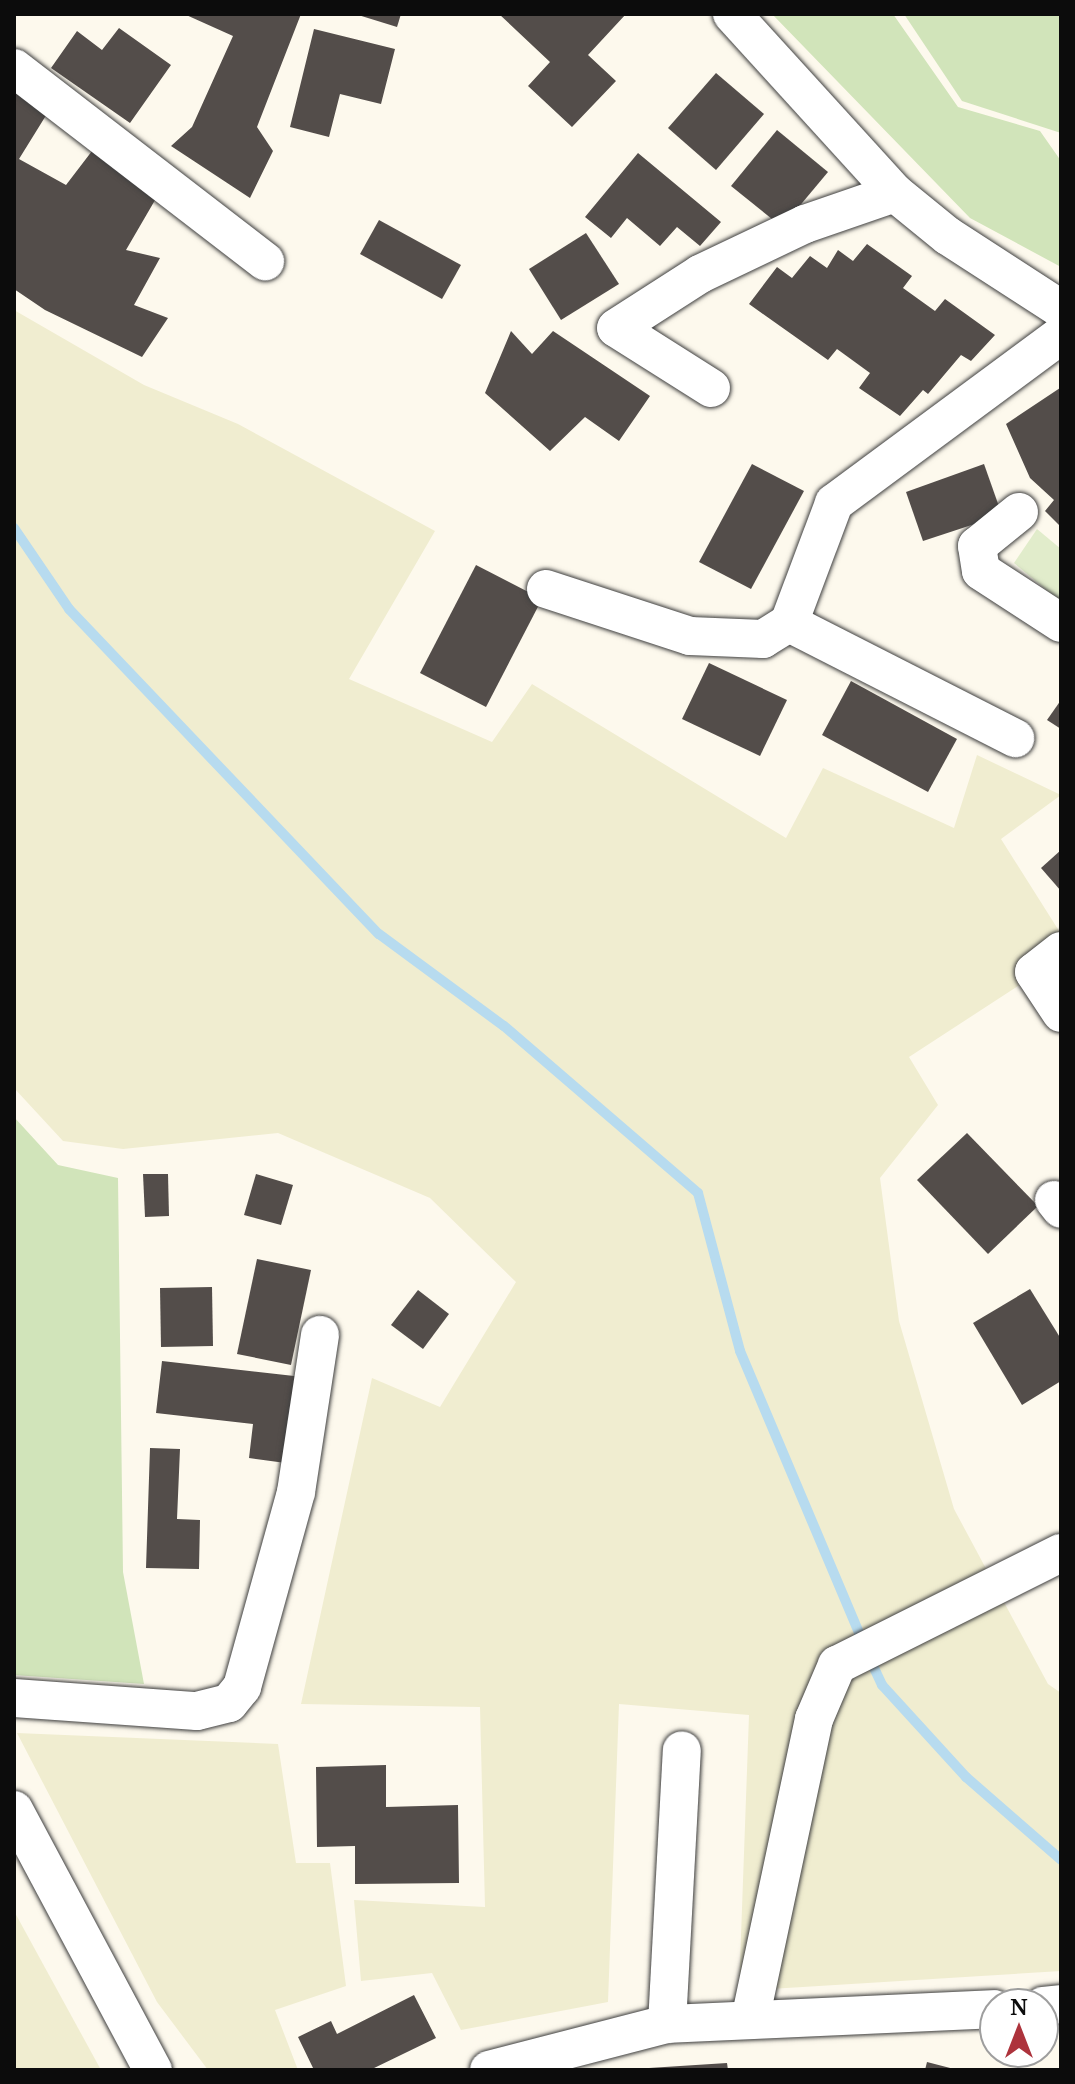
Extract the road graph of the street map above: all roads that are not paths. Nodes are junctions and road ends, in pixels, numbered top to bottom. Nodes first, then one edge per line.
1 (732, 14) edge
2 (14, 68) edge
3 (895, 193) junction
4 (265, 261) dead end
5 (1061, 309) edge
6 (1061, 335) edge
7 (711, 388) dead end
8 (1019, 512) dead end
9 (546, 589) dead end
10 (789, 623) junction
11 (1061, 623) edge
12 (1015, 738) dead end
13 (1061, 951) edge
14 (1061, 1013) edge
15 (320, 1335) dead end
16 (1061, 1553) edge
17 (14, 1698) edge
18 (682, 1750) dead end
19 (14, 1810) edge
20 (979, 2010) edge
21 (750, 2020) junction
22 (667, 2024) junction
23 (153, 2070) edge
24 (489, 2070) edge

1 - 3 street
2 - 4 street
3 - 5 street
3 - 7 street
6 - 10 street
8 - 11 street
9 - 10 street
10 - 12 street
13 - 14 street
15 - 17 street
16 - 21 street
18 - 22 street
19 - 23 street
20 - 21 street
21 - 22 street
22 - 24 street

